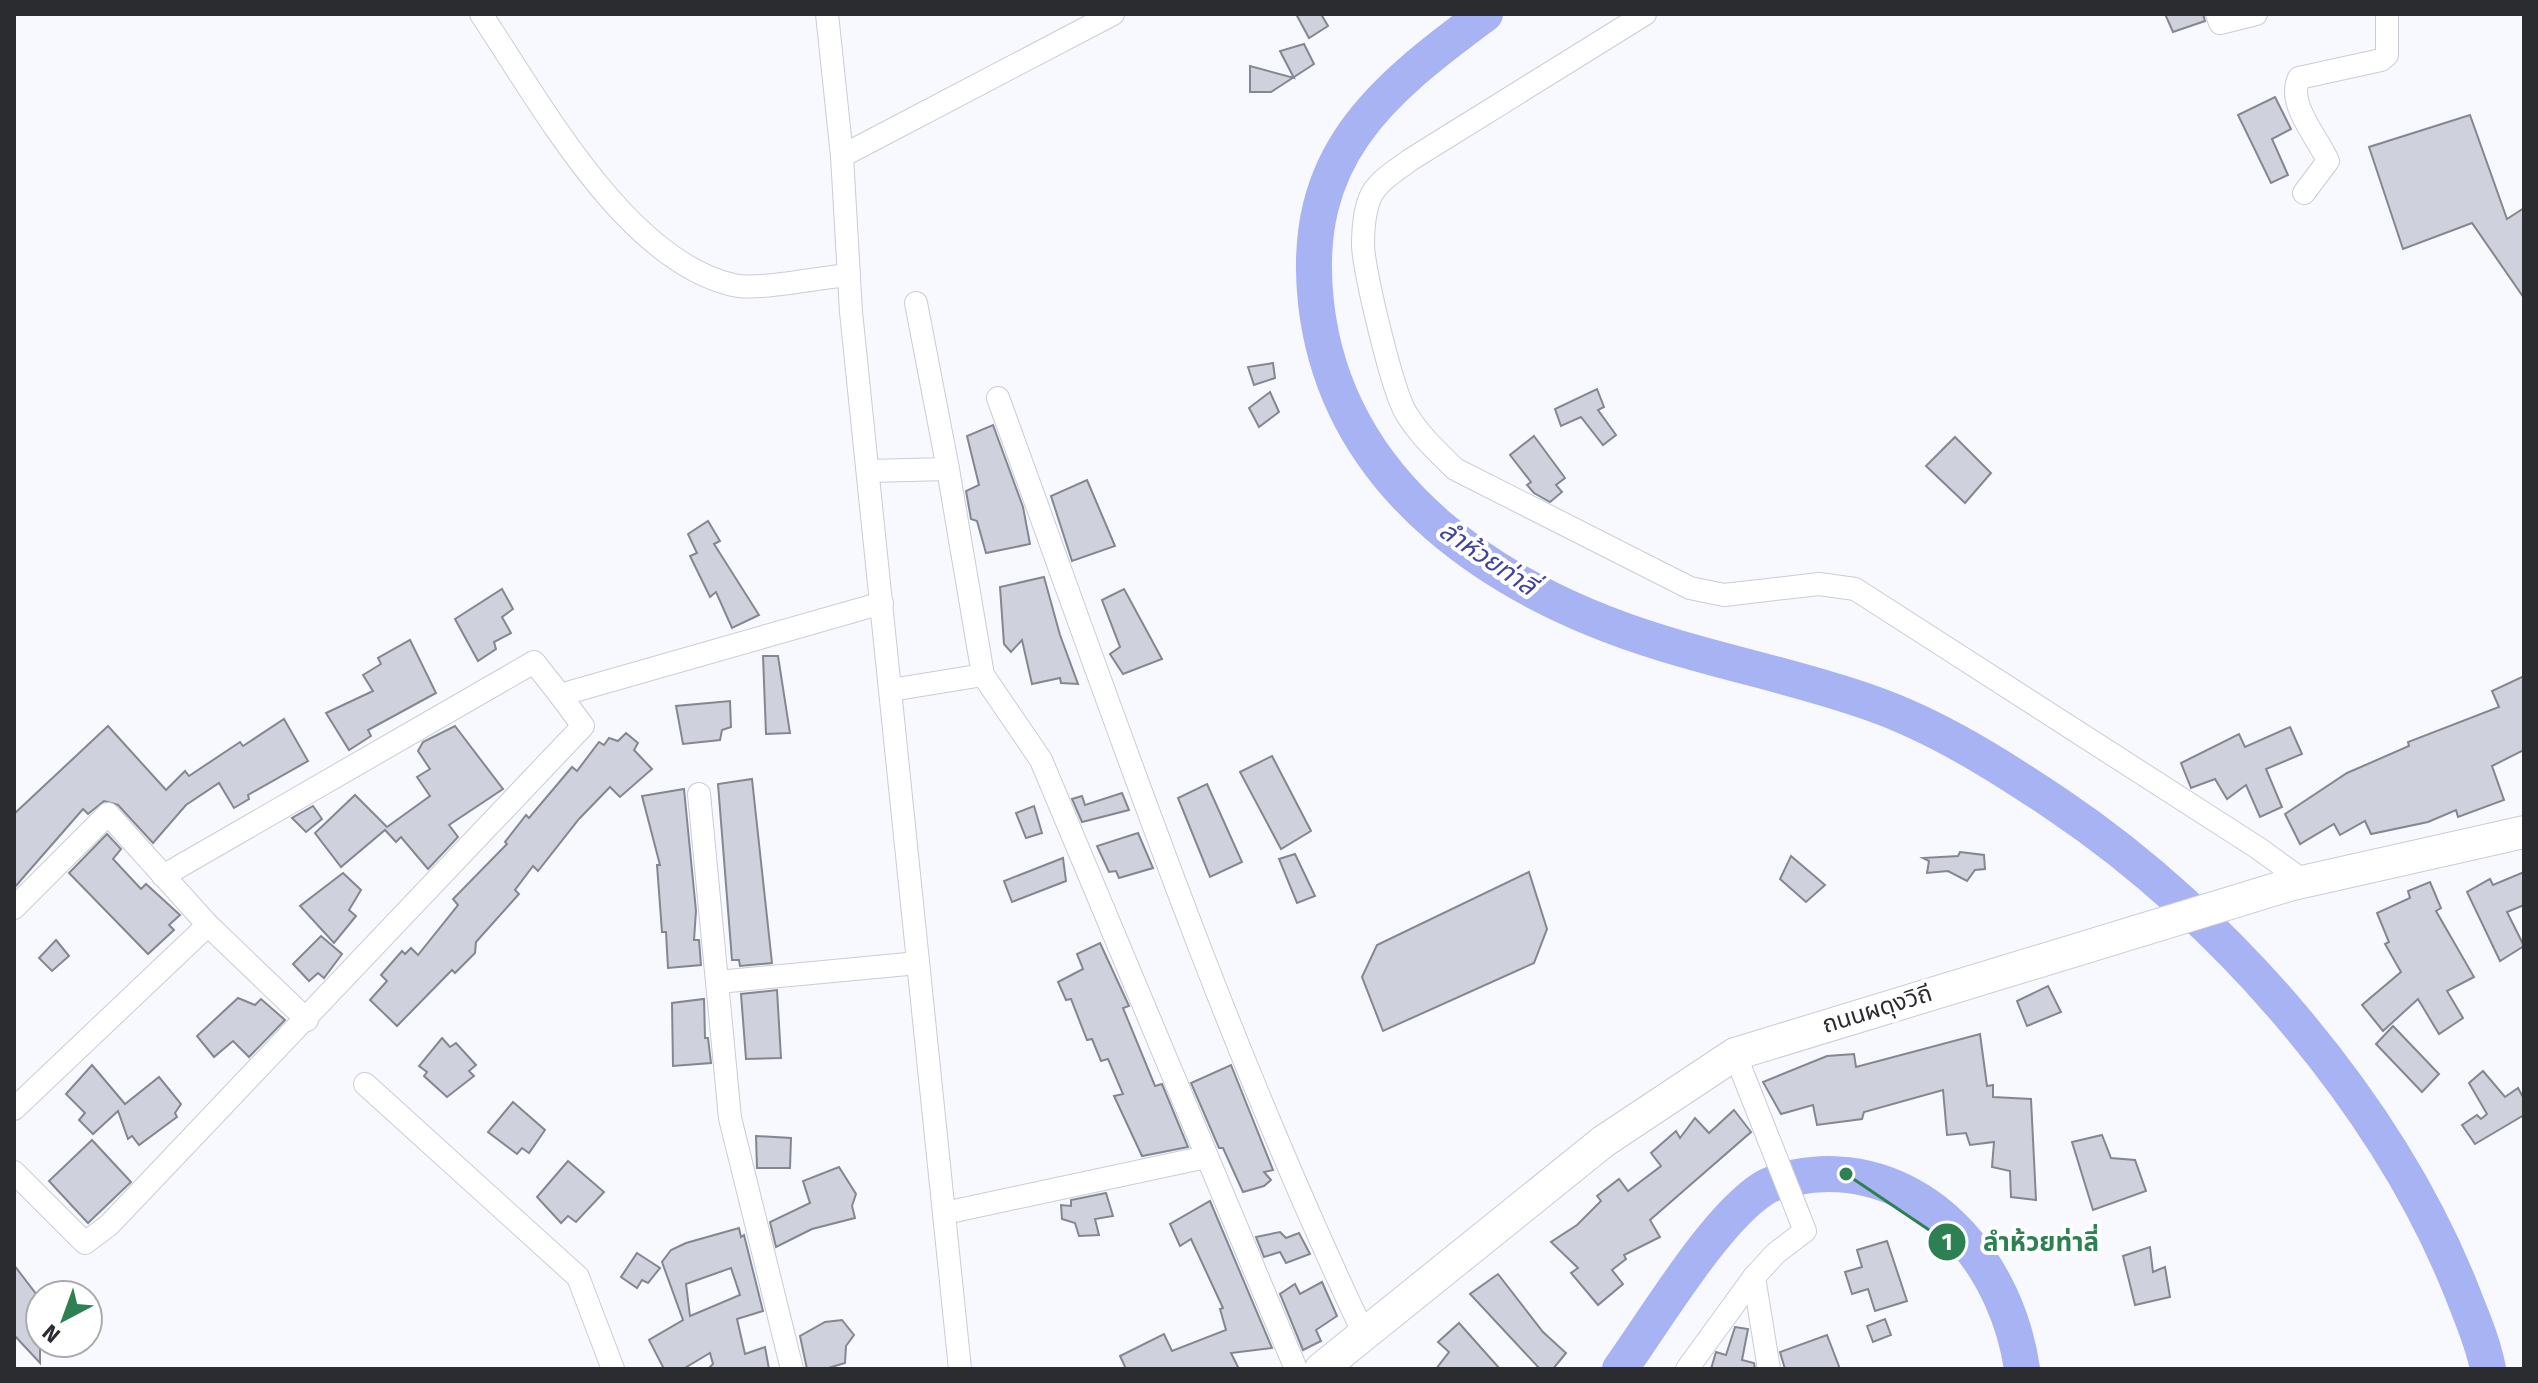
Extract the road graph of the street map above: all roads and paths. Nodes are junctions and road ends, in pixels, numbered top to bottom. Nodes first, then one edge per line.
1 (481, 14) edge
2 (827, 14) edge
3 (1113, 14) edge
4 (1645, 14) edge
5 (2217, 14) edge
6 (2256, 14) edge
7 (2387, 14) edge
8 (842, 156) junction
9 (2304, 193) dead end
10 (849, 275) junction
11 (916, 303) dead end
12 (998, 398) dead end
13 (948, 469) junction
14 (868, 471) junction
15 (882, 603) junction
16 (983, 675) junction
17 (891, 690) junction
18 (560, 695) junction
19 (699, 794) dead end
20 (2524, 832) edge
21 (163, 876) junction
22 (2297, 884) junction
23 (14, 908) edge
24 (208, 925) junction
25 (918, 963) junction
26 (718, 982) junction
27 (307, 1020) junction
28 (1739, 1068) junction
29 (365, 1084) dead end
30 (14, 1109) edge
31 (1206, 1157) junction
32 (14, 1172) edge
33 (945, 1213) junction
34 (1754, 1277) junction
35 (1364, 1334) junction
36 (613, 1369) edge
37 (792, 1369) edge
38 (960, 1369) edge
39 (1296, 1369) edge
40 (1321, 1369) edge
41 (1687, 1369) edge
42 (1769, 1369) edge

1 - 10 street
2 - 8 street
3 - 8 street
4 - 22 street
5 - 6 street
7 - 9 street
8 - 10 street
10 - 14 street
11 - 13 street
12 - 35 street
13 - 14 street
13 - 16 street
14 - 15 street
15 - 17 street
15 - 18 street
16 - 17 street
16 - 31 street
17 - 25 street
18 - 21 street
18 - 27 street
19 - 26 street
20 - 22 main road, ถนนผดุงวิถี
21 - 23 street
21 - 24 street
22 - 28 main road, ถนนผดุงวิถี
24 - 27 street
24 - 30 street
25 - 26 street
25 - 33 street
26 - 37 street
27 - 32 street
28 - 34 street
28 - 35 main road, ถนนผดุงวิถี
29 - 36 street
31 - 33 street
31 - 39 street
33 - 38 street
34 - 41 street
34 - 42 street
35 - 40 main road, ถนนผดุงวิถี

